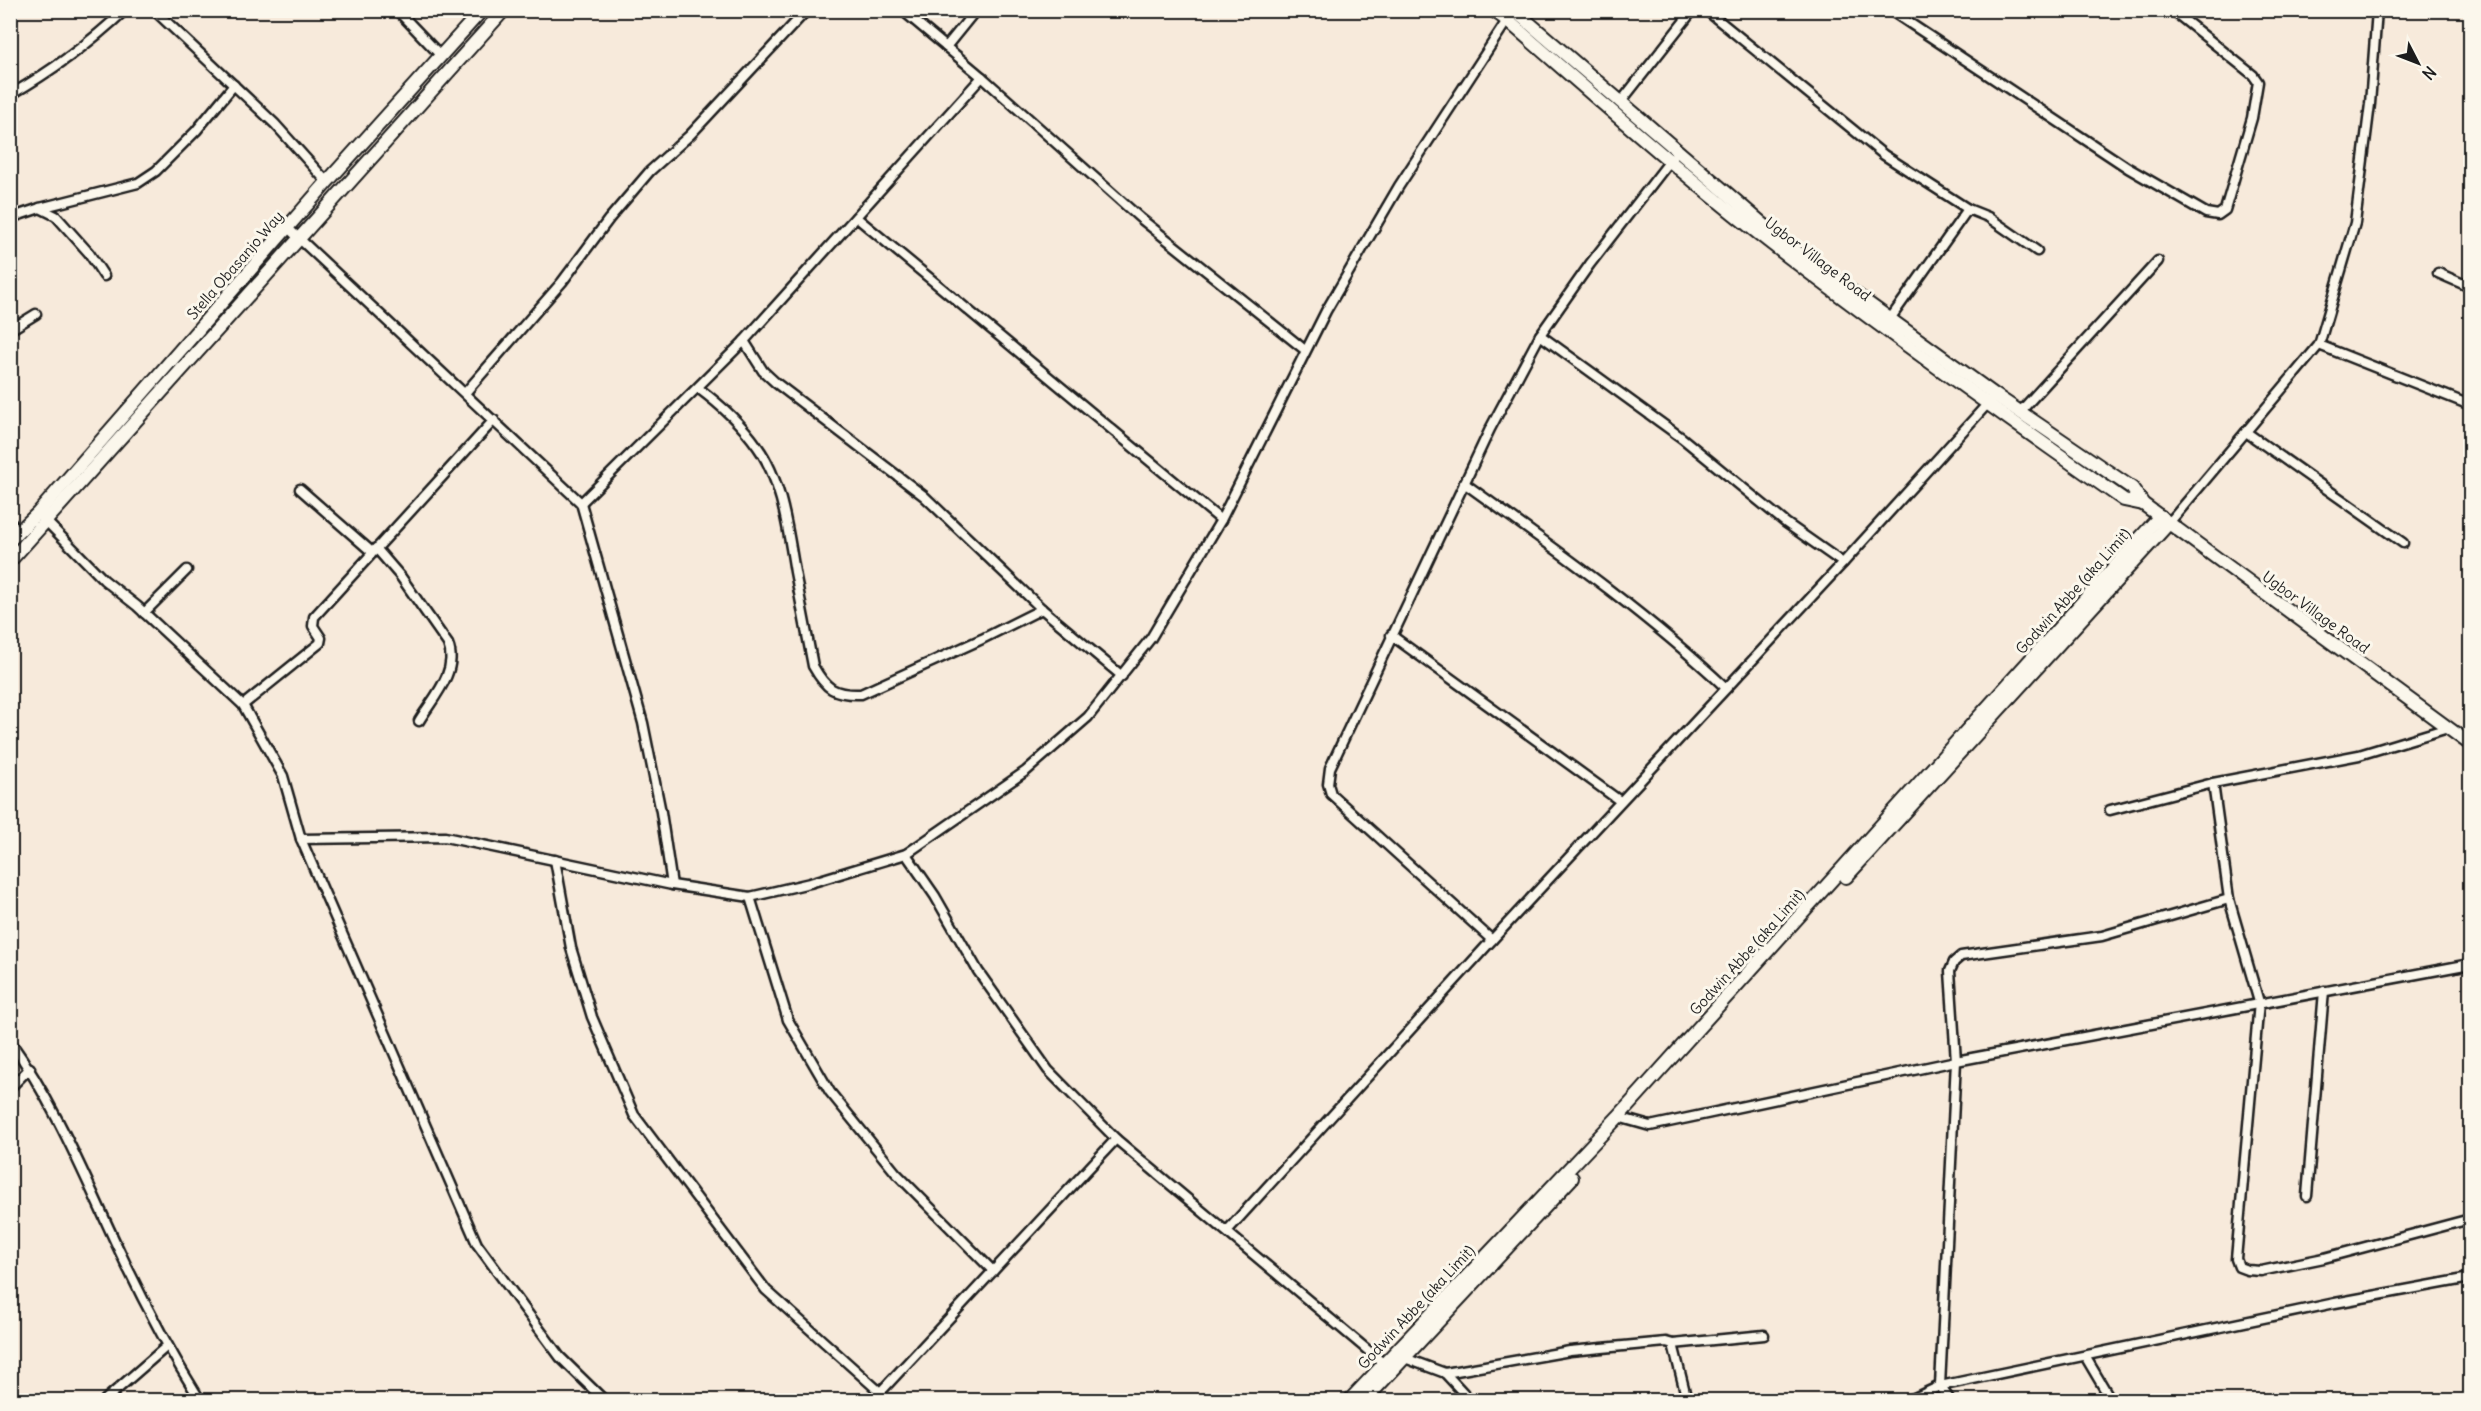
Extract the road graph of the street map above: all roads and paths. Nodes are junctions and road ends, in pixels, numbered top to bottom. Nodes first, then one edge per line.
1 (125, 10) edge
2 (397, 10) edge
3 (482, 10) edge
4 (504, 10) edge
5 (807, 10) edge
6 (902, 10) edge
7 (976, 10) edge
8 (1493, 10) edge
9 (1693, 10) edge
10 (1706, 10) edge
11 (1890, 10) edge
12 (2172, 10) edge
13 (2377, 10) edge
14 (160, 12) edge
15 (1512, 14) edge
16 (946, 47) junction
17 (441, 56) junction
18 (981, 77) junction
19 (234, 85) junction
20 (10, 95) edge
21 (1620, 103) junction
22 (1673, 156) junction
23 (327, 182) junction
24 (40, 208) junction
25 (1968, 209) junction
26 (856, 217) junction
27 (10, 218) edge
28 (288, 228) junction
29 (300, 239) junction
30 (2037, 251) dead end
31 (2158, 261) dead end
32 (2438, 273) dead end
33 (104, 276) dead end
34 (2470, 287) edge
35 (36, 314) dead end
36 (1890, 319) junction
37 (10, 330) edge
38 (1540, 335) junction
39 (744, 340) junction
40 (2319, 345) junction
41 (1305, 350) junction
42 (699, 388) junction
43 (465, 393) junction
44 (1991, 400) junction
45 (2470, 405) edge
46 (2020, 412) junction
47 (494, 420) junction
48 (2246, 432) junction
49 (1464, 483) junction
50 (300, 489) dead end
51 (581, 503) junction
52 (2143, 504) junction
53 (42, 517) junction
54 (1221, 520) junction
55 (2165, 520) junction
56 (13, 531) edge
57 (2403, 543) dead end
58 (374, 550) junction
59 (10, 561) edge
60 (1843, 563) junction
61 (187, 570) dead end
62 (1042, 609) junction
63 (144, 613) junction
64 (1391, 635) junction
65 (1122, 676) junction
66 (1726, 688) junction
67 (243, 705) junction
68 (419, 721) dead end
69 (2448, 728) junction
70 (2470, 744) edge
71 (2213, 783) junction
72 (1620, 801) junction
73 (2110, 810) dead end
74 (301, 839) junction
75 (906, 854) junction
76 (555, 860) junction
77 (672, 885) junction
78 (750, 897) junction
79 (2229, 899) junction
80 (1492, 940) junction
81 (2470, 964) edge
82 (2324, 991) junction
83 (2259, 1002) junction
84 (10, 1041) edge
85 (1956, 1061) junction
86 (30, 1068) junction
87 (10, 1088) edge
88 (1621, 1119) junction
89 (1116, 1139) junction
90 (2307, 1196) dead end
91 (2470, 1219) edge
92 (1227, 1231) junction
93 (993, 1270) junction
94 (2470, 1278) edge
95 (1764, 1335) dead end
96 (1673, 1344) junction
97 (167, 1346) junction
98 (1398, 1355) junction
99 (2085, 1356) junction
100 (1383, 1364) junction
101 (1445, 1373) junction
102 (1940, 1386) junction
103 (881, 1393) junction
104 (105, 1401) edge
105 (200, 1401) edge
106 (604, 1401) edge
107 (873, 1401) edge
108 (1350, 1401) edge
109 (1365, 1401) edge
110 (1470, 1401) edge
111 (1687, 1401) edge
112 (1910, 1401) edge
113 (1950, 1401) edge
114 (2111, 1401) edge

1 - 20 street
2 - 17 street
3 - 17 street, Stella Obasanjo Way
4 - 29 street
5 - 43 street
6 - 16 street
7 - 16 street
8 - 15 street, Ugbor Village Road
9 - 21 street
10 - 25 street
11 - 12 street
13 - 40 street
14 - 19 street
15 - 21 street, Ugbor Village Road
15 - 22 street, Ugbor Village Road
15 - 41 street
16 - 18 street
17 - 23 street, Stella Obasanjo Way
18 - 26 street
18 - 41 street
19 - 23 street
19 - 24 street
21 - 22 street, Ugbor Village Road
22 - 36 street, Ugbor Village Road
22 - 38 street
22 - 44 street, Ugbor Village Road
23 - 28 street, Stella Obasanjo Way
24 - 27 street
24 - 33 street
25 - 30 street
25 - 36 street
26 - 39 street
26 - 54 street
28 - 29 street
28 - 53 street, Stella Obasanjo Way
29 - 43 street
29 - 53 street
31 - 46 street
32 - 34 street
35 - 37 street
36 - 44 street, Ugbor Village Road
38 - 49 street
38 - 60 street
39 - 42 street
39 - 62 street
40 - 45 street
40 - 48 street
41 - 54 street
42 - 51 street
42 - 62 street
43 - 47 street
44 - 46 street, Ugbor Village Road
44 - 52 street, Ugbor Village Road
44 - 60 street
46 - 52 street, Ugbor Village Road
47 - 51 street
47 - 58 street
48 - 55 street
48 - 57 street
49 - 64 street
49 - 66 street
50 - 58 street
51 - 77 street
52 - 55 street, Ugbor Village Road
53 - 56 street, Stella Obasanjo Way
53 - 59 street
53 - 63 street
54 - 65 street
55 - 69 street, Ugbor Village Road
55 - 88 street, Godwin Abbe (aka Limit)
58 - 67 street
58 - 68 street
60 - 66 street
61 - 63 street
62 - 65 street
63 - 67 street
64 - 72 street
64 - 80 street
65 - 75 street
66 - 72 street
67 - 74 street
69 - 70 street, Ugbor Village Road
69 - 71 street
71 - 73 street
71 - 79 street
72 - 80 street
74 - 76 street
74 - 106 street
75 - 78 street
75 - 89 street
76 - 77 street
76 - 103 street
77 - 78 street
78 - 93 street
79 - 83 street
79 - 85 street
80 - 92 street
81 - 82 street
82 - 83 street
82 - 90 street
83 - 85 street
83 - 91 street
84 - 86 street
85 - 88 street
85 - 102 street
86 - 87 street
86 - 97 street
88 - 98 street, Godwin Abbe (aka Limit)
89 - 92 street
89 - 93 street
92 - 100 street
93 - 103 street
94 - 99 street
95 - 96 street
96 - 101 street
96 - 111 street
97 - 104 street
97 - 105 street
98 - 100 street, Godwin Abbe (aka Limit)
98 - 101 street
98 - 109 street, Godwin Abbe (aka Limit)
99 - 102 street
99 - 114 street
100 - 108 street, Godwin Abbe (aka Limit)
101 - 110 street
102 - 112 street
102 - 113 street
103 - 107 street

